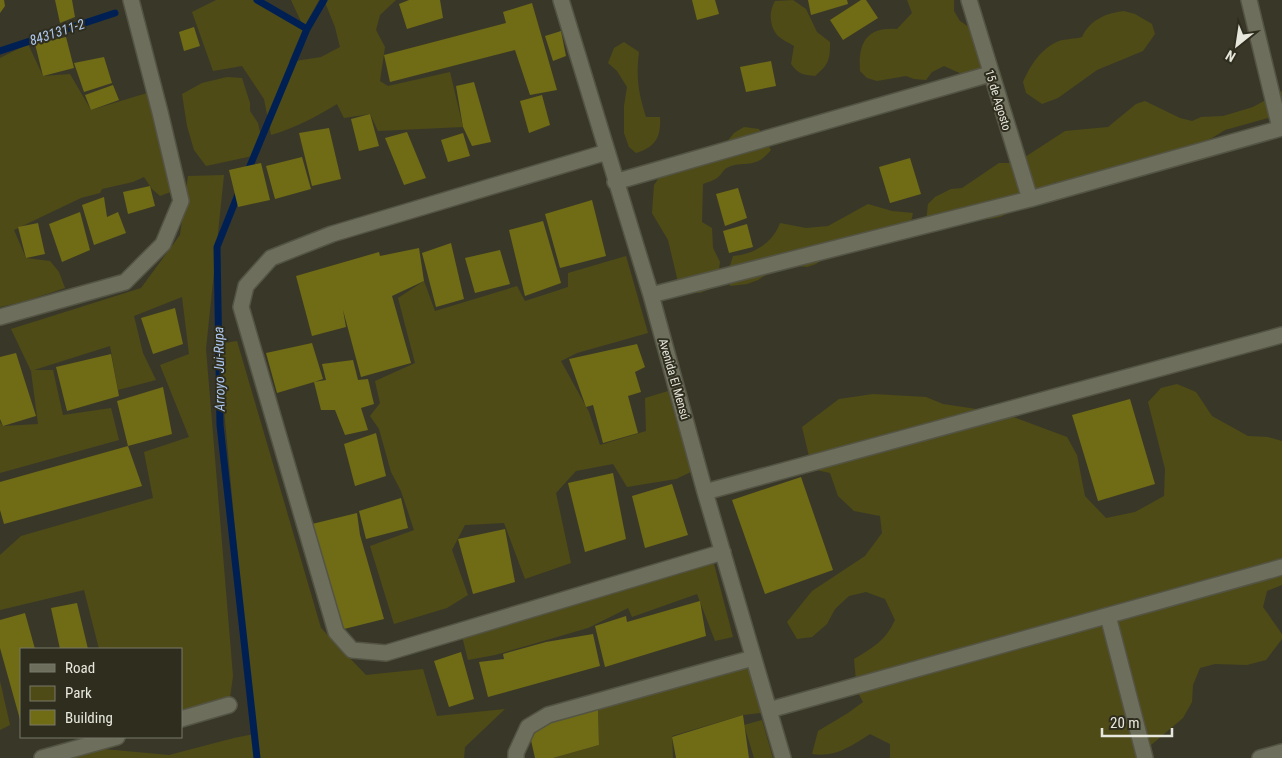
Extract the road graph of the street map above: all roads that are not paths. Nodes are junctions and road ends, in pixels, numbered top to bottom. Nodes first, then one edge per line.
1 (131, 0) edge
2 (562, 0) edge
3 (969, 0) edge
4 (1248, 0) edge
5 (990, 74) junction
6 (1281, 128) edge
7 (607, 152) junction
8 (615, 182) junction
9 (1030, 199) junction
10 (650, 295) junction
11 (0, 317) edge
12 (1282, 335) edge
13 (705, 492) junction
14 (723, 552) junction
15 (1282, 567) edge
16 (1108, 616) junction
17 (753, 658) junction
18 (229, 705) dead end
19 (769, 710) junction
20 (182, 718) edge
21 (113, 738) edge
22 (1282, 752) edge
23 (42, 758) edge
24 (516, 758) edge
25 (783, 758) edge
26 (1145, 758) edge
27 (1260, 758) edge

1 - 11 street
2 - 7 street, Avenida El Mensú
3 - 5 street, 15 de Agosto
4 - 6 street
5 - 8 street
5 - 9 street, 15 de Agosto
6 - 9 street
7 - 8 street, Avenida El Mensú
7 - 14 street
8 - 10 street, Avenida El Mensú
9 - 10 street
10 - 13 street, Avenida El Mensú
12 - 13 street
13 - 14 street, Avenida El Mensú
14 - 17 street, Avenida El Mensú
15 - 16 street
16 - 19 street
16 - 26 street
17 - 19 street, Avenida El Mensú
17 - 24 street
18 - 20 street
19 - 25 street, Avenida El Mensú
21 - 23 street
22 - 27 street

